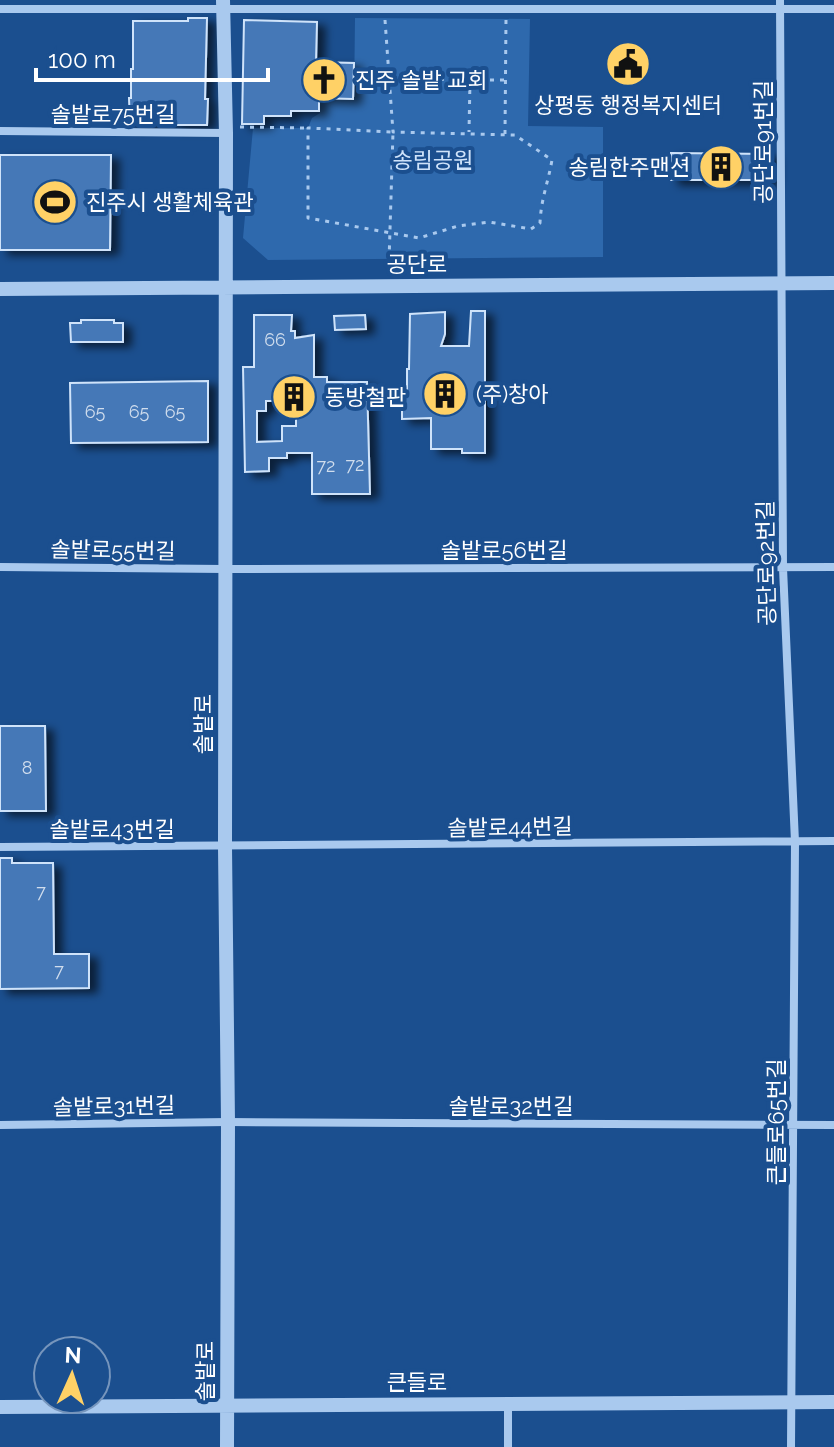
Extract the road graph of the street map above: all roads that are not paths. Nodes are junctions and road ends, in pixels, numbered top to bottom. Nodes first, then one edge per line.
1 (780, 4) edge
2 (223, 5) edge
3 (0, 9) edge
4 (834, 9) edge
5 (225, 130) junction
6 (0, 131) edge
7 (781, 283) junction
8 (834, 283) edge
9 (224, 288) junction
10 (0, 289) edge
11 (0, 567) edge
12 (834, 567) edge
13 (783, 568) junction
14 (225, 569) junction
15 (834, 841) edge
16 (795, 842) junction
17 (0, 847) edge
18 (225, 847) junction
19 (228, 1122) junction
20 (0, 1125) edge
21 (794, 1125) junction
22 (834, 1125) edge
23 (834, 1402) edge
24 (792, 1403) junction
25 (508, 1404) junction
26 (226, 1405) junction
27 (0, 1407) edge
28 (227, 1447) edge
29 (508, 1447) edge
30 (791, 1447) edge

1 - 2 street
1 - 4 street
1 - 7 street, 공단로91번길
2 - 3 street
2 - 5 street, 솔밭로
5 - 6 street, 솔밭로75번길
5 - 9 street, 솔밭로
7 - 8 street, 공단로
7 - 9 street, 공단로
7 - 13 street, 공단로92번길
9 - 10 street, 공단로
9 - 14 street, 솔밭로
11 - 14 street, 솔밭로55번길
12 - 13 street, 솔밭로56번길
13 - 14 street, 솔밭로56번길
13 - 16 street, 공단로92번길
14 - 18 street, 솔밭로
15 - 16 street, 솔밭로44번길
16 - 18 street, 솔밭로44번길
16 - 21 street, 큰들로65번길
17 - 18 street, 솔밭로43번길
18 - 19 street, 솔밭로
19 - 20 street, 솔밭로31번길
19 - 21 street, 솔밭로32번길
19 - 26 street, 솔밭로
21 - 22 street, 솔밭로32번길
21 - 24 street, 큰들로65번길
23 - 24 street, 큰들로
24 - 25 street, 큰들로
24 - 30 street, 큰들로65번길
25 - 26 street, 큰들로
25 - 29 street
26 - 27 street, 큰들로
26 - 28 street, 솔밭로

